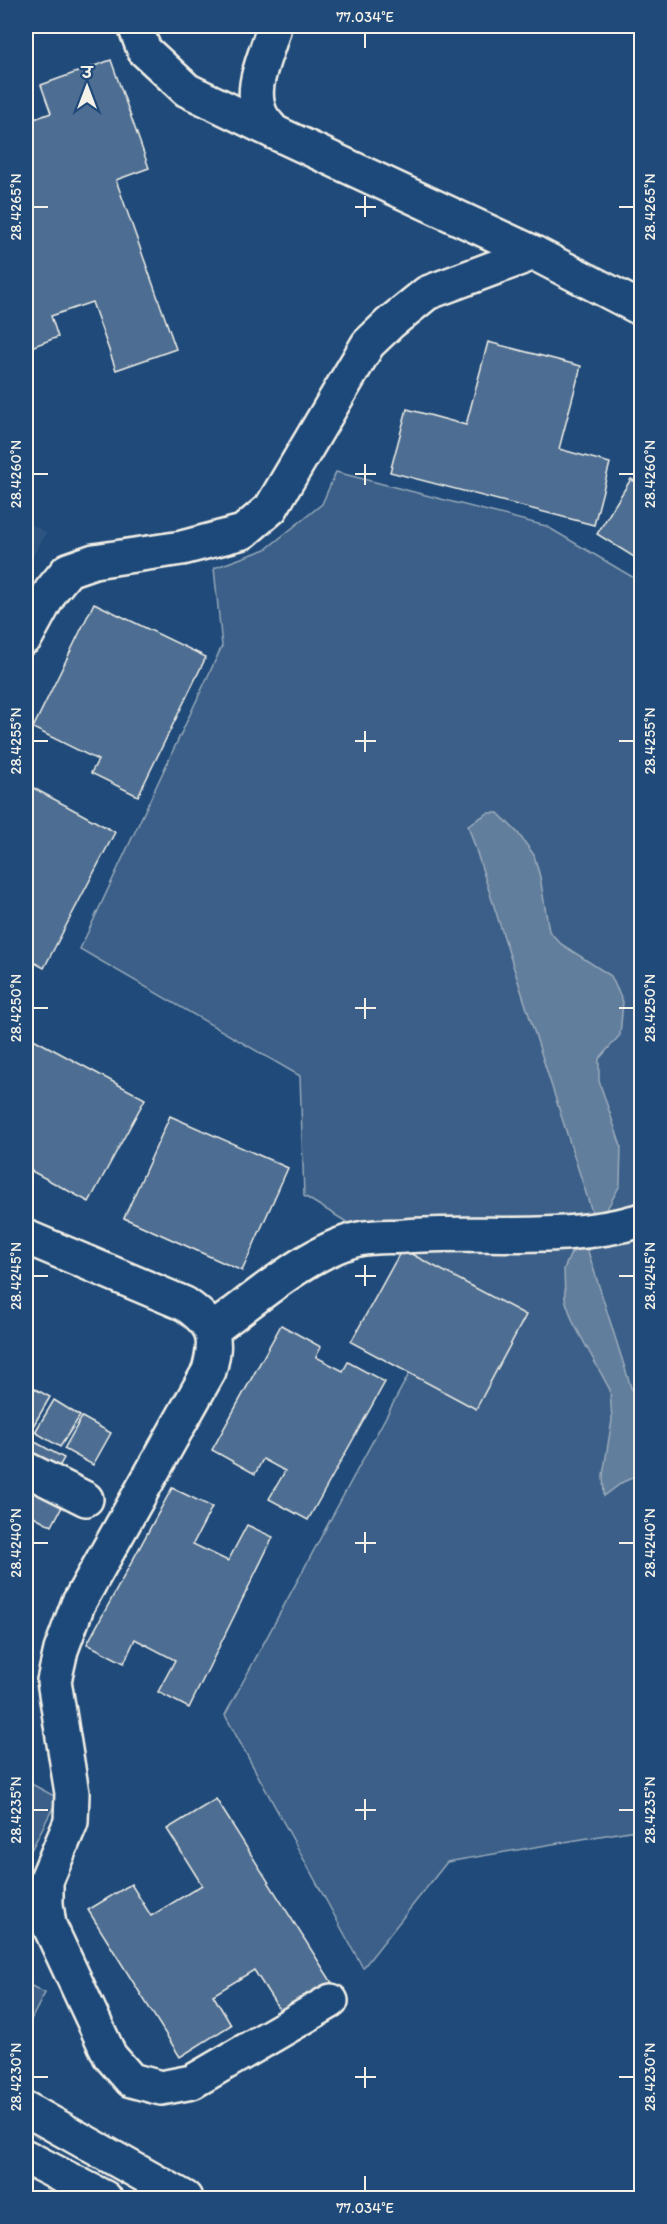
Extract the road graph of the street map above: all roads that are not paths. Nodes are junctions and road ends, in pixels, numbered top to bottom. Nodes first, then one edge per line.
1 (135, 26) edge
2 (274, 26) edge
3 (274, 132) junction
4 (534, 253) junction
5 (642, 309) edge
6 (26, 637) edge
7 (642, 1220) edge
8 (26, 1237) edge
9 (212, 1330) junction
10 (26, 1469) edge
11 (86, 1499) dead end
12 (331, 2001) dead end
13 (26, 2109) edge
14 (26, 2157) edge
15 (105, 2199) edge
16 (185, 2199) edge

1 - 3 street
2 - 3 street
3 - 4 street
4 - 5 street
4 - 6 street
7 - 9 street
8 - 9 street
9 - 12 street
10 - 11 street
13 - 16 street
14 - 15 street

